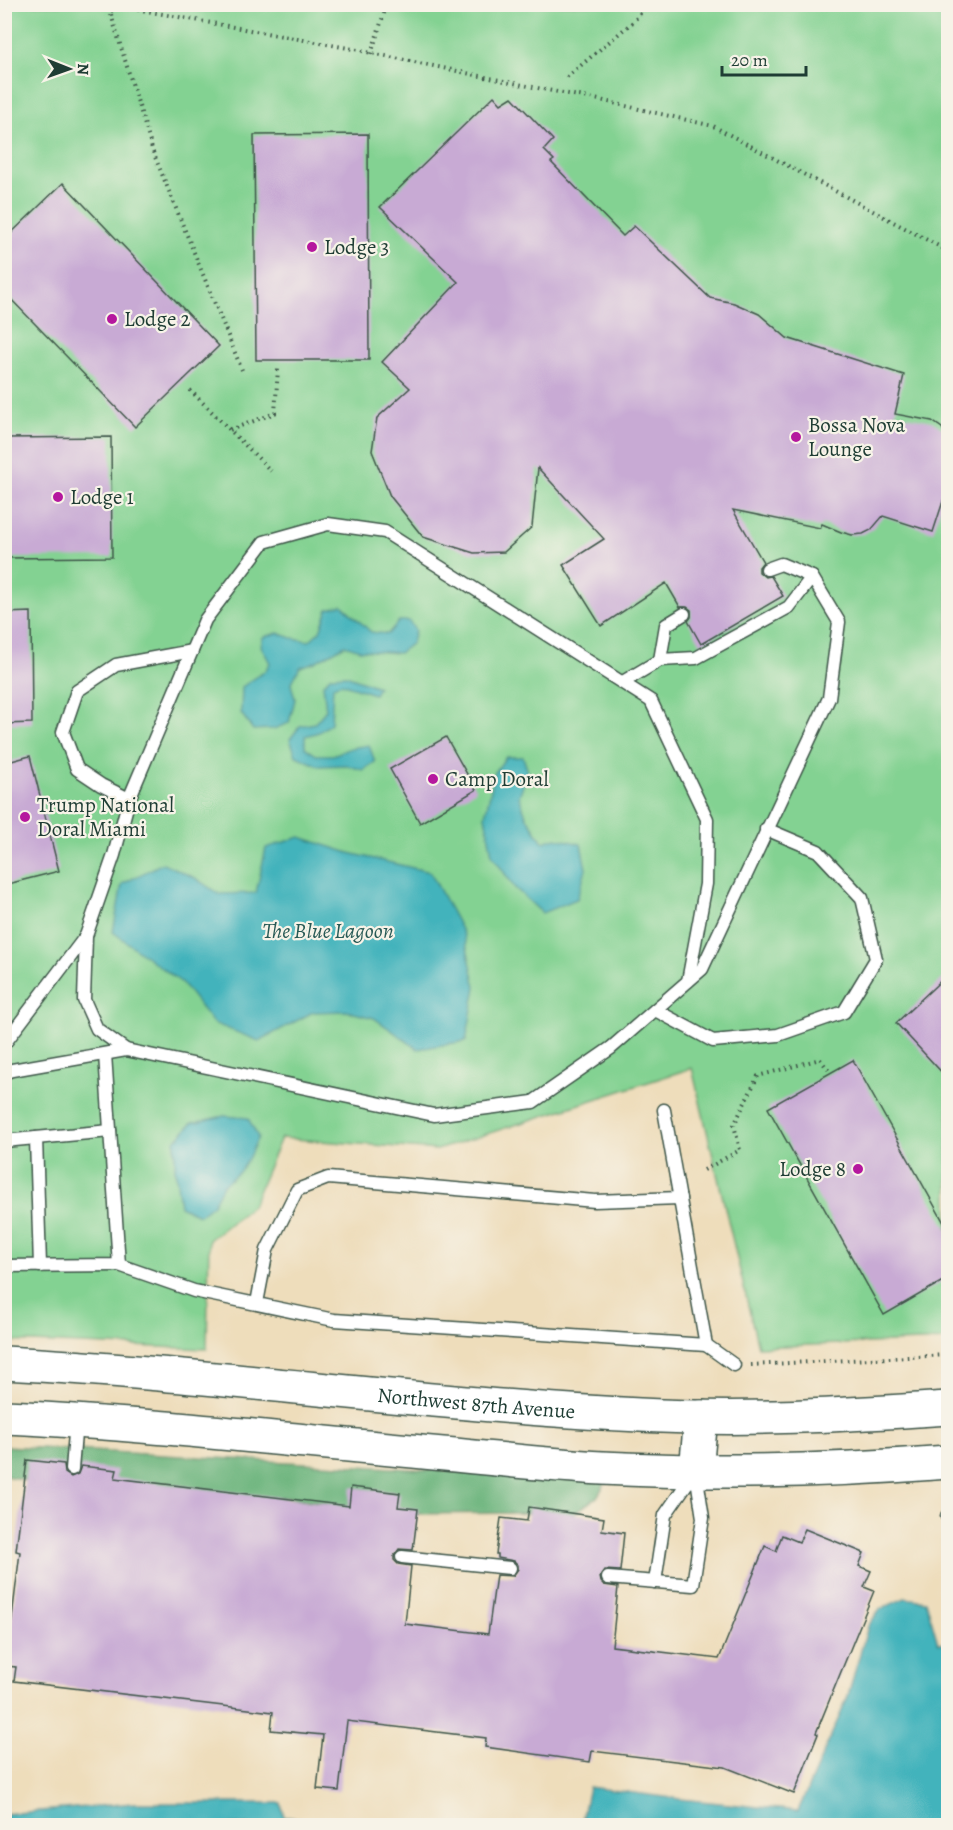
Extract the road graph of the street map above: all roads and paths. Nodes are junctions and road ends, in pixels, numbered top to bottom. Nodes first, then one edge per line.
1 (387, 4) edge
2 (648, 4) edge
3 (123, 6) edge
4 (137, 7) edge
5 (371, 54) junction
6 (567, 77) dead end
7 (948, 251) edge
8 (278, 369) dead end
9 (242, 370) dead end
10 (190, 390) dead end
11 (230, 430) junction
12 (271, 471) dead end
13 (767, 569) dead end
14 (812, 577) junction
15 (684, 614) dead end
16 (192, 651) junction
17 (660, 660) junction
18 (623, 682) junction
19 (129, 799) junction
20 (766, 829) junction
21 (86, 936) junction
22 (688, 981) junction
23 (655, 1010) junction
24 (4, 1044) edge
25 (126, 1050) junction
26 (105, 1054) junction
27 (830, 1072) dead end
28 (4, 1073) edge
29 (664, 1110) dead end
30 (110, 1131) junction
31 (36, 1138) junction
32 (4, 1141) edge
33 (704, 1170) dead end
34 (680, 1198) junction
35 (119, 1265) junction
36 (4, 1266) edge
37 (40, 1266) junction
38 (257, 1303) junction
39 (706, 1345) junction
40 (948, 1355) edge
41 (4, 1363) edge
42 (734, 1365) joint
43 (948, 1408) edge
44 (4, 1417) edge
45 (701, 1418) junction
46 (76, 1421) junction
47 (948, 1462) edge
48 (72, 1469) dead end
49 (696, 1471) junction
50 (402, 1557) dead end
51 (510, 1568) dead end
52 (608, 1578) dead end
53 (655, 1582) junction

1 - 5 path
2 - 6 path
3 - 4 path
3 - 9 path
4 - 5 path
5 - 7 path
8 - 11 path
10 - 11 path
11 - 12 path
13 - 14 lane
14 - 17 lane
14 - 20 lane
15 - 17 lane
16 - 18 lane
16 - 19 lane
16 - 19 lane
17 - 18 lane
18 - 22 lane
19 - 21 lane
20 - 22 lane
20 - 23 lane
21 - 24 lane
21 - 25 lane
22 - 23 lane
23 - 25 lane
25 - 26 lane
26 - 28 lane
26 - 30 lane
27 - 33 path
29 - 34 lane
30 - 31 lane
30 - 35 lane
31 - 32 lane
31 - 37 lane
34 - 38 lane
34 - 39 lane
35 - 37 lane
35 - 38 lane
36 - 37 lane
38 - 39 lane
39 - 42 lane
40 - 42 path
41 - 45 main road, Northwest 87th Avenue
43 - 45 main road, Northwest 87th Avenue
44 - 46 main road
45 - 49 main road
46 - 48 lane
46 - 49 main road
47 - 49 main road
49 - 53 lane
49 - 53 lane
50 - 51 lane
52 - 53 lane

